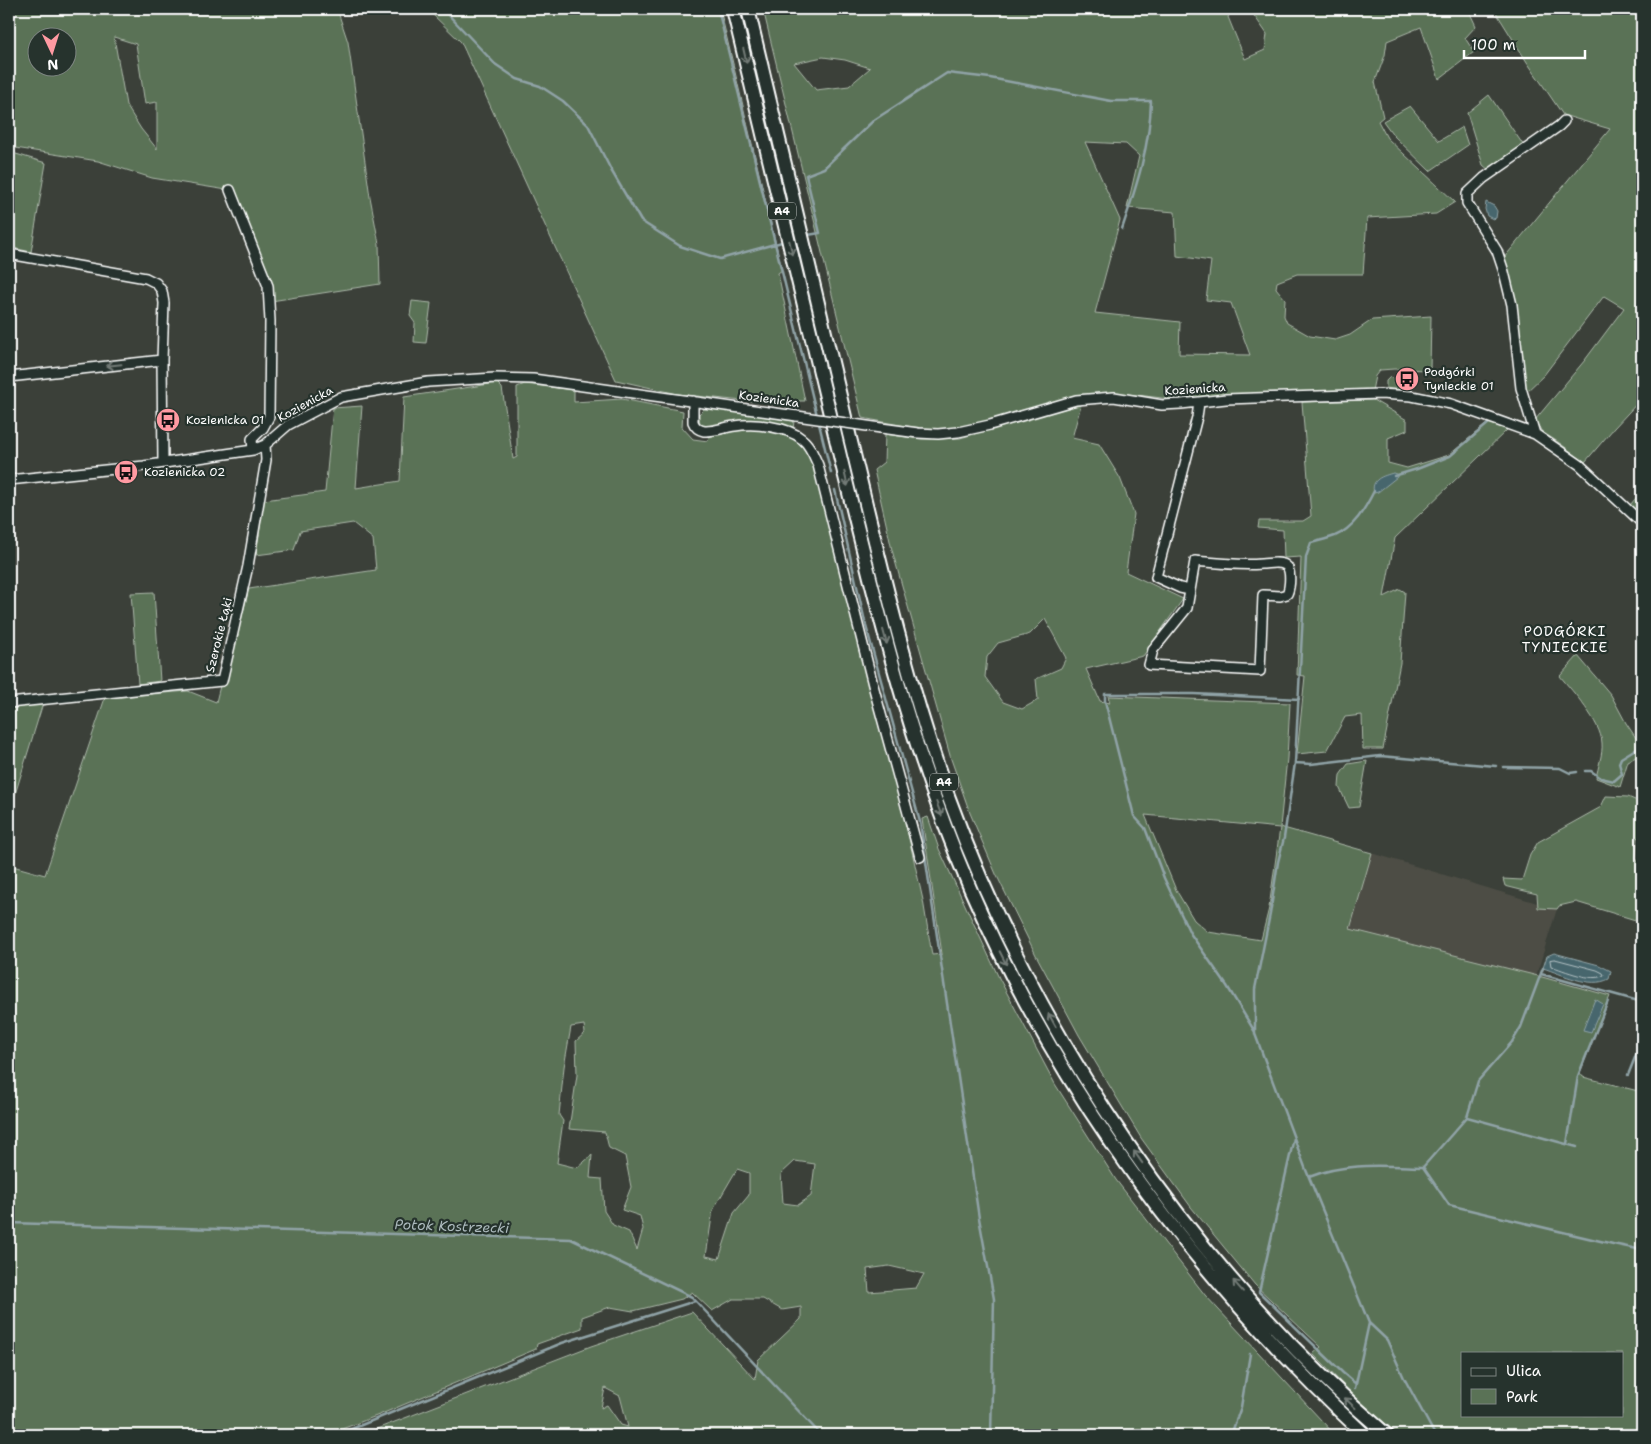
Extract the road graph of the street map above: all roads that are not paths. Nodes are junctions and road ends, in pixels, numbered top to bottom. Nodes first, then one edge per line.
1 (733, 9) edge
2 (748, 9) edge
3 (1564, 121) dead end
4 (230, 190) dead end
5 (9, 254) edge
6 (162, 360) junction
7 (9, 377) edge
8 (693, 401) junction
9 (1199, 403) junction
10 (1534, 434) junction
11 (265, 445) junction
12 (253, 450) junction
13 (163, 463) junction
14 (9, 480) edge
15 (1642, 523) edge
16 (1190, 590) junction
17 (9, 703) edge
18 (920, 858) dead end
19 (1365, 1435) edge
20 (1387, 1435) edge

1 -> 19 highway, A4
20 -> 2 highway, A4
3 - 10 street
4 - 12 street
5 - 6 street
6 -> 7 street
6 - 13 street
8 - 9 street, Kozienicka, bridge
8 - 11 street, Kozienicka
8 - 18 street
9 - 10 street, Kozienicka
9 - 16 street
10 - 15 street
11 - 12 street, Kozienicka
11 - 17 street, Szerokie Łąki
12 - 13 street, Kozienicka
13 - 14 street, Kozienicka
16 - 16 street

